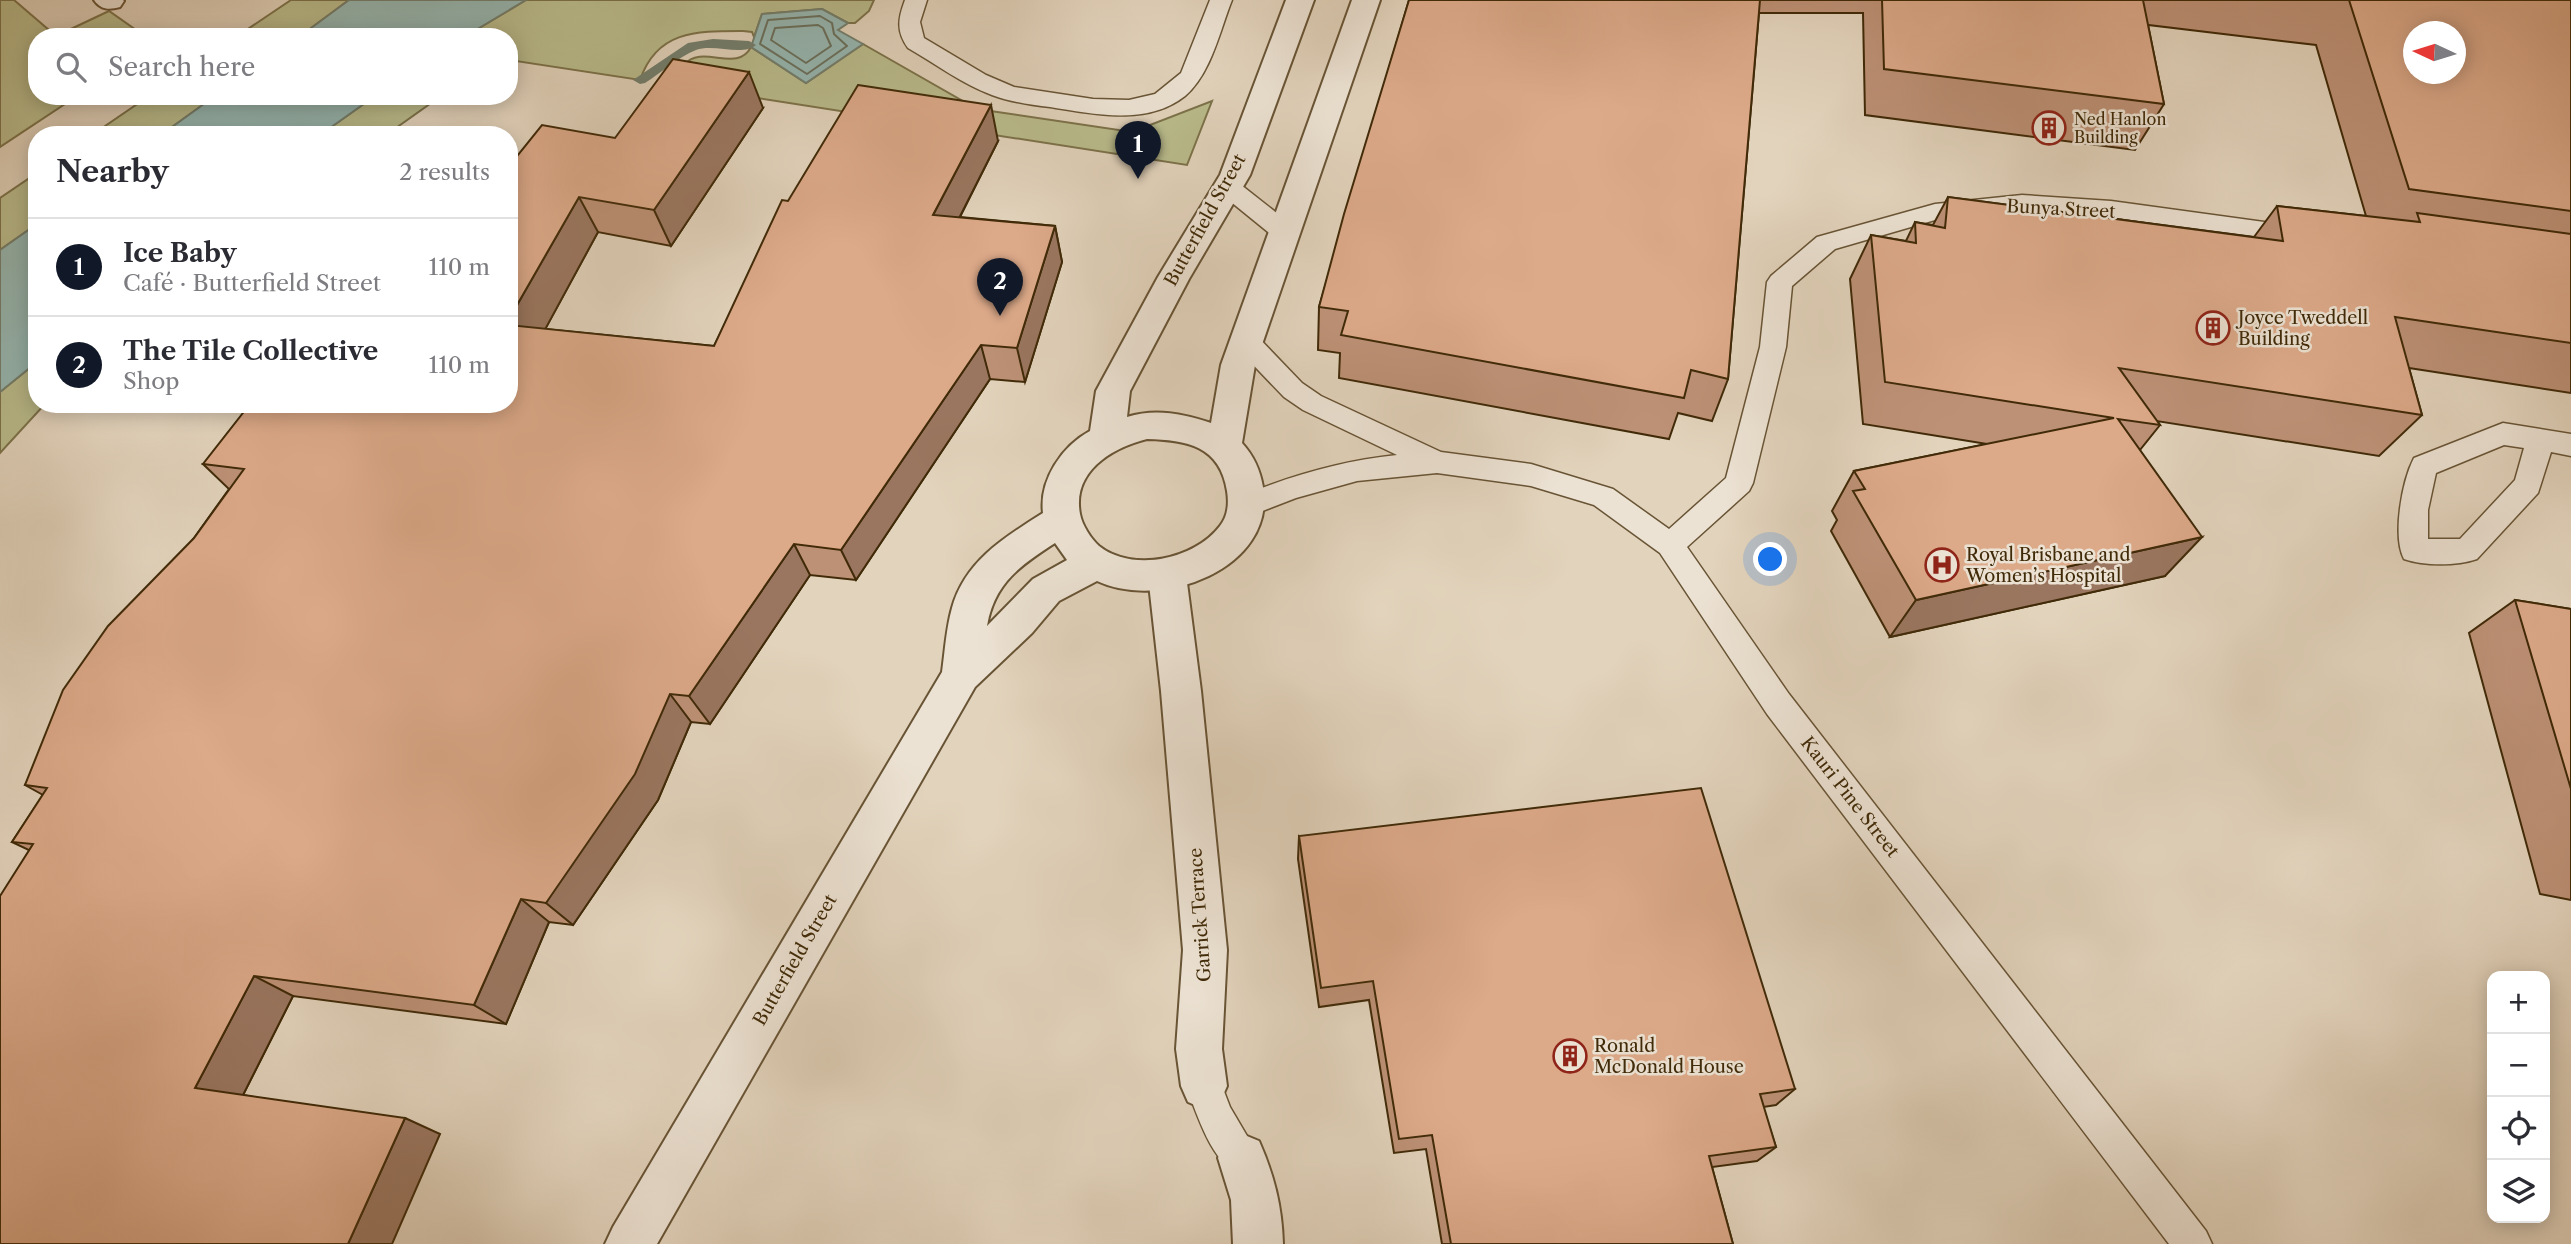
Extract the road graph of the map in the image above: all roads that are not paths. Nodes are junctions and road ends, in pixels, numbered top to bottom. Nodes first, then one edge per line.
1 (916, 0) edge
2 (1221, 0) edge
3 (1300, 0) edge
4 (1366, 0) edge
5 (1228, 187) junction
6 (1283, 231) junction
7 (2321, 239) edge
8 (1246, 341) junction
9 (1107, 436) junction
10 (2540, 441) junction
11 (2571, 444) edge
12 (1224, 446) junction
13 (1437, 462) junction
14 (1247, 506) junction
15 (1062, 519) junction
16 (1670, 545) junction
17 (1096, 563) junction
18 (1167, 575) junction
19 (961, 675) junction
20 (1204, 1086) joint
21 (1242, 1158) joint
22 (630, 1244) edge
23 (1258, 1244) edge
24 (2193, 1244) edge

1 - 2 lane
3 - 5 street, Butterfield Street
4 - 6 street
5 - 6 lane
5 - 9 street, Butterfield Street
6 - 8 street
7 - 16 lane, Bunya Street
8 - 12 street
8 - 13 lane
9 - 12 street
9 - 15 street
10 - 10 lane
10 - 11 lane
12 - 14 street
13 - 14 lane
13 - 16 lane, Kauri Pine Street
14 - 18 street
15 - 17 street
15 - 19 street, Butterfield Street
16 - 24 lane, Kauri Pine Street
17 - 18 street
17 - 19 street, Butterfield Street
18 - 20 street, Garrick Terrace
19 - 22 street, Butterfield Street
20 - 21 lane, Garrick Terrace
21 - 23 street, Garrick Terrace

